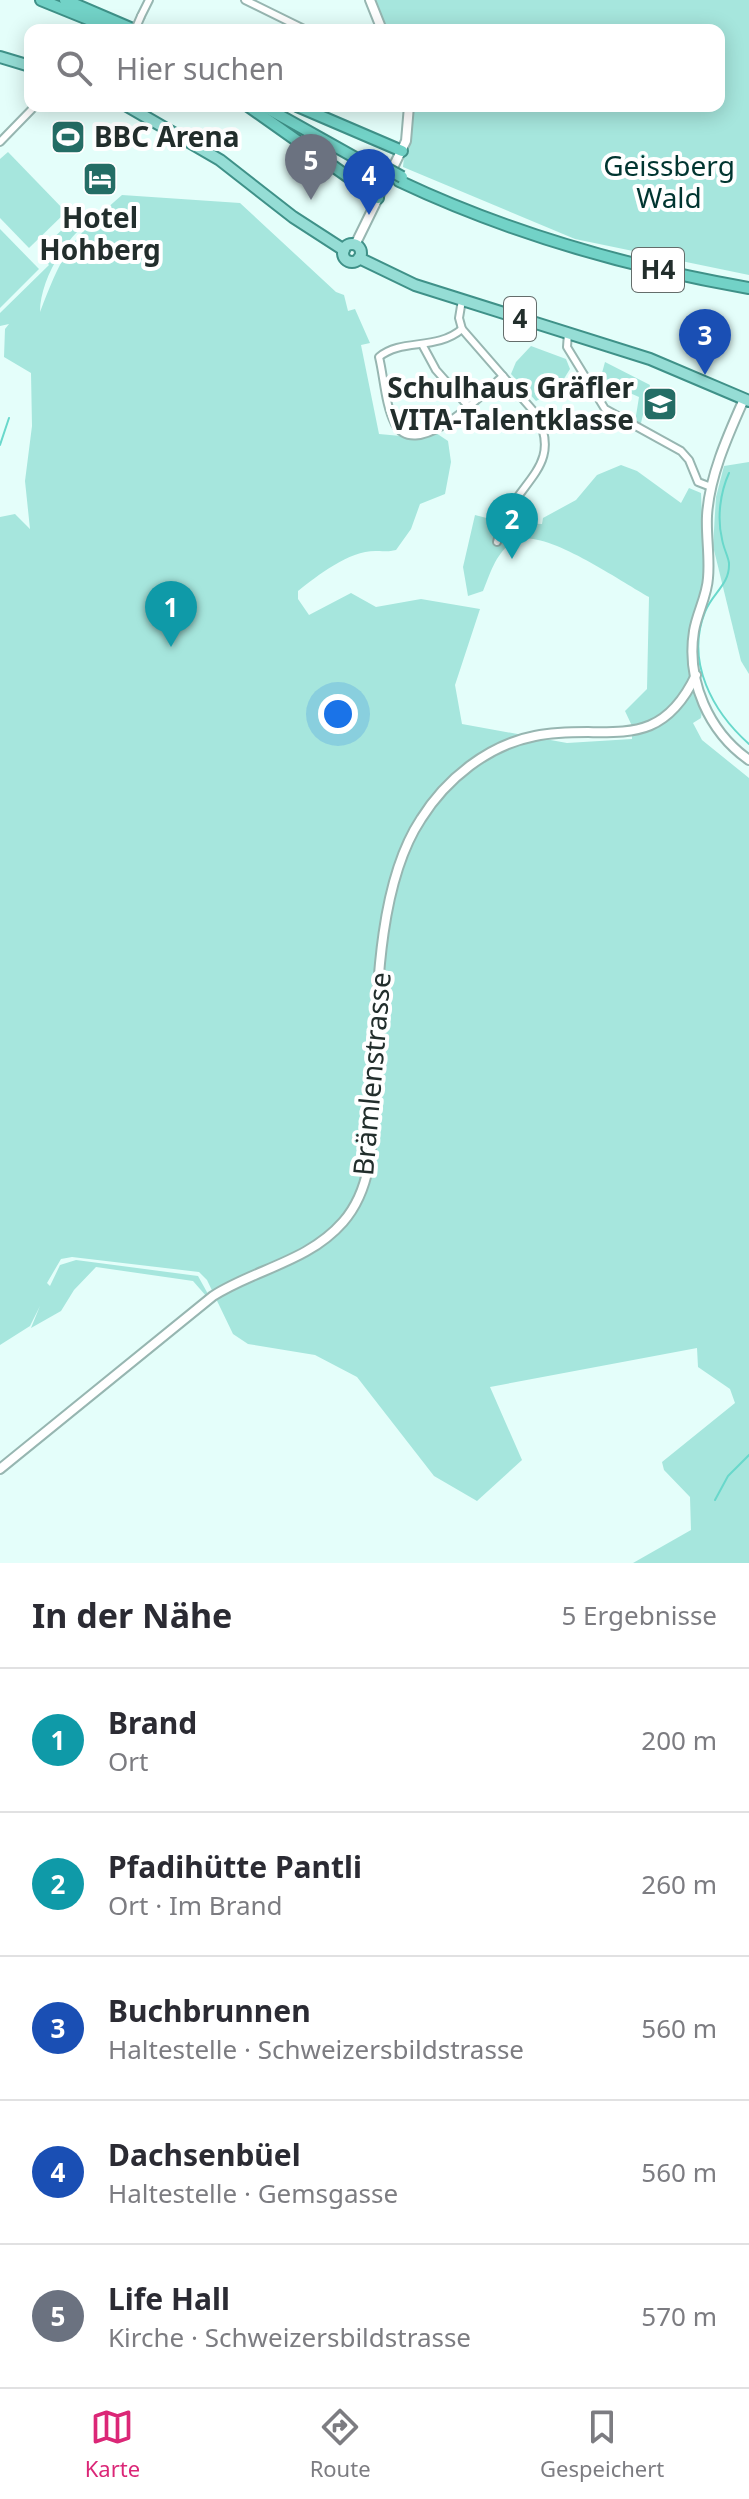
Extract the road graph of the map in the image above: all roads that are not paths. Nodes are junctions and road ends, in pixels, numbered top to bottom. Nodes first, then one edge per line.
1 (41, 0) edge
2 (65, 0) edge
3 (149, 0) edge
4 (245, 0) edge
5 (370, 0) edge
6 (100, 24) edge
7 (121, 24) edge
8 (138, 24) edge
9 (294, 24) edge
10 (380, 24) edge
11 (0, 57) edge
12 (24, 64) edge
13 (29, 112) edge
14 (137, 112) edge
15 (256, 112) edge
16 (274, 112) edge
17 (284, 112) edge
18 (311, 112) edge
19 (409, 112) edge
20 (0, 142) edge
21 (402, 151) junction
22 (380, 169) junction
23 (378, 198) junction
24 (355, 245) junction
25 (344, 250) junction
26 (359, 258) junction
27 (749, 288) edge
28 (462, 300) junction
29 (462, 329) junction
30 (568, 333) junction
31 (423, 346) junction
32 (503, 376) junction
33 (747, 400) edge
34 (468, 406) junction
35 (711, 487) junction
36 (497, 542) dead end
37 (696, 675) junction
38 (749, 760) edge
39 (0, 1469) edge

1 - 6 highway
2 - 7 highway
3 - 8 street, bridge
4 - 9 street
5 - 10 street
11 - 12 main road
13 - 20 street
14 - 25 main road, 4
15 - 23 highway
16 - 22 highway, H4
17 - 22 highway, H4
18 - 21 highway
19 - 21 street
21 - 23 street
22 - 27 highway, H4, bridge
23 - 24 street
24 - 25 main road
24 - 26 main road
25 - 26 main road, 4
26 - 28 main road, 4
28 - 29 street
28 - 30 main road, 4
29 - 31 street
29 - 32 street
30 - 33 main road, 4
30 - 35 street
31 - 34 street
31 - 34 street
32 - 34 street
32 - 36 street
33 - 35 street
35 - 37 street
37 - 38 street
37 - 39 street, Brämlenstrasse

